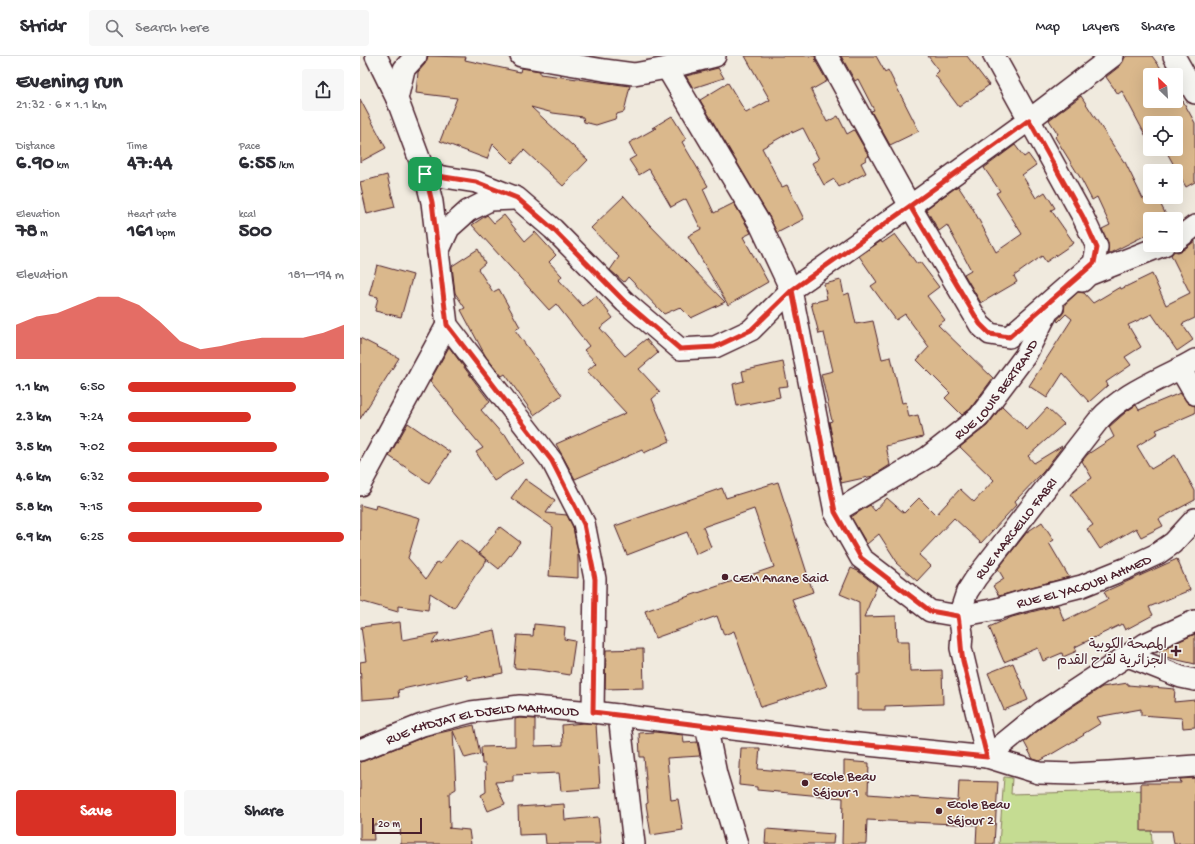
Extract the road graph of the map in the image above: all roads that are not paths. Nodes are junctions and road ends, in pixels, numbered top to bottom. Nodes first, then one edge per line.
1 (376, 56) edge
2 (416, 56) edge
3 (521, 56) edge
4 (714, 56) edge
5 (827, 56) edge
6 (994, 56) edge
7 (1113, 56) edge
8 (1174, 56) edge
9 (667, 68) junction
10 (1195, 93) edge
11 (397, 99) junction
12 (1029, 120) junction
13 (425, 174) junction
14 (517, 198) junction
15 (910, 206) junction
16 (1195, 226) edge
17 (1183, 235) edge
18 (1146, 252) edge
19 (438, 253) junction
20 (792, 290) junction
21 (447, 325) junction
22 (1188, 364) edge
23 (1195, 394) edge
24 (360, 485) edge
25 (835, 512) junction
26 (1195, 519) edge
27 (958, 616) junction
28 (1195, 621) edge
29 (1128, 656) junction
30 (1195, 680) edge
31 (593, 712) junction
32 (619, 715) junction
33 (706, 725) junction
34 (360, 750) edge
35 (987, 757) junction
36 (1195, 766) edge
37 (634, 844) edge
38 (737, 844) edge

1 - 11 street
2 - 11 street
3 - 9 street
4 - 9 street
5 - 15 street
6 - 12 street
7 - 12 street
8 - 10 street
9 - 20 street
11 - 13 street
12 - 15 street
12 - 15 street
13 - 14 street
13 - 19 street
14 - 19 street
14 - 20 street
15 - 20 street
16 - 17 street
18 - 25 street, RUE LOUIS BERTRAND
19 - 21 street
20 - 25 street
21 - 24 street
21 - 31 street
22 - 23 street
22 - 27 street, RUE MARCELLO FABRI
25 - 27 street
26 - 27 street, RUE EL YACOUBI AHMED
27 - 35 street
28 - 29 street
29 - 30 street
29 - 35 street
31 - 32 street, RUE KHDJAT EL DJELD MAHMOUD
31 - 34 street, RUE KHDJAT EL DJELD MAHMOUD
32 - 33 street, RUE KHDJAT EL DJELD MAHMOUD
32 - 37 street
33 - 35 street, RUE KHDJAT EL DJELD MAHMOUD
33 - 38 street
35 - 36 street, RUE KHDJAT EL DJELD MAHMOUD

